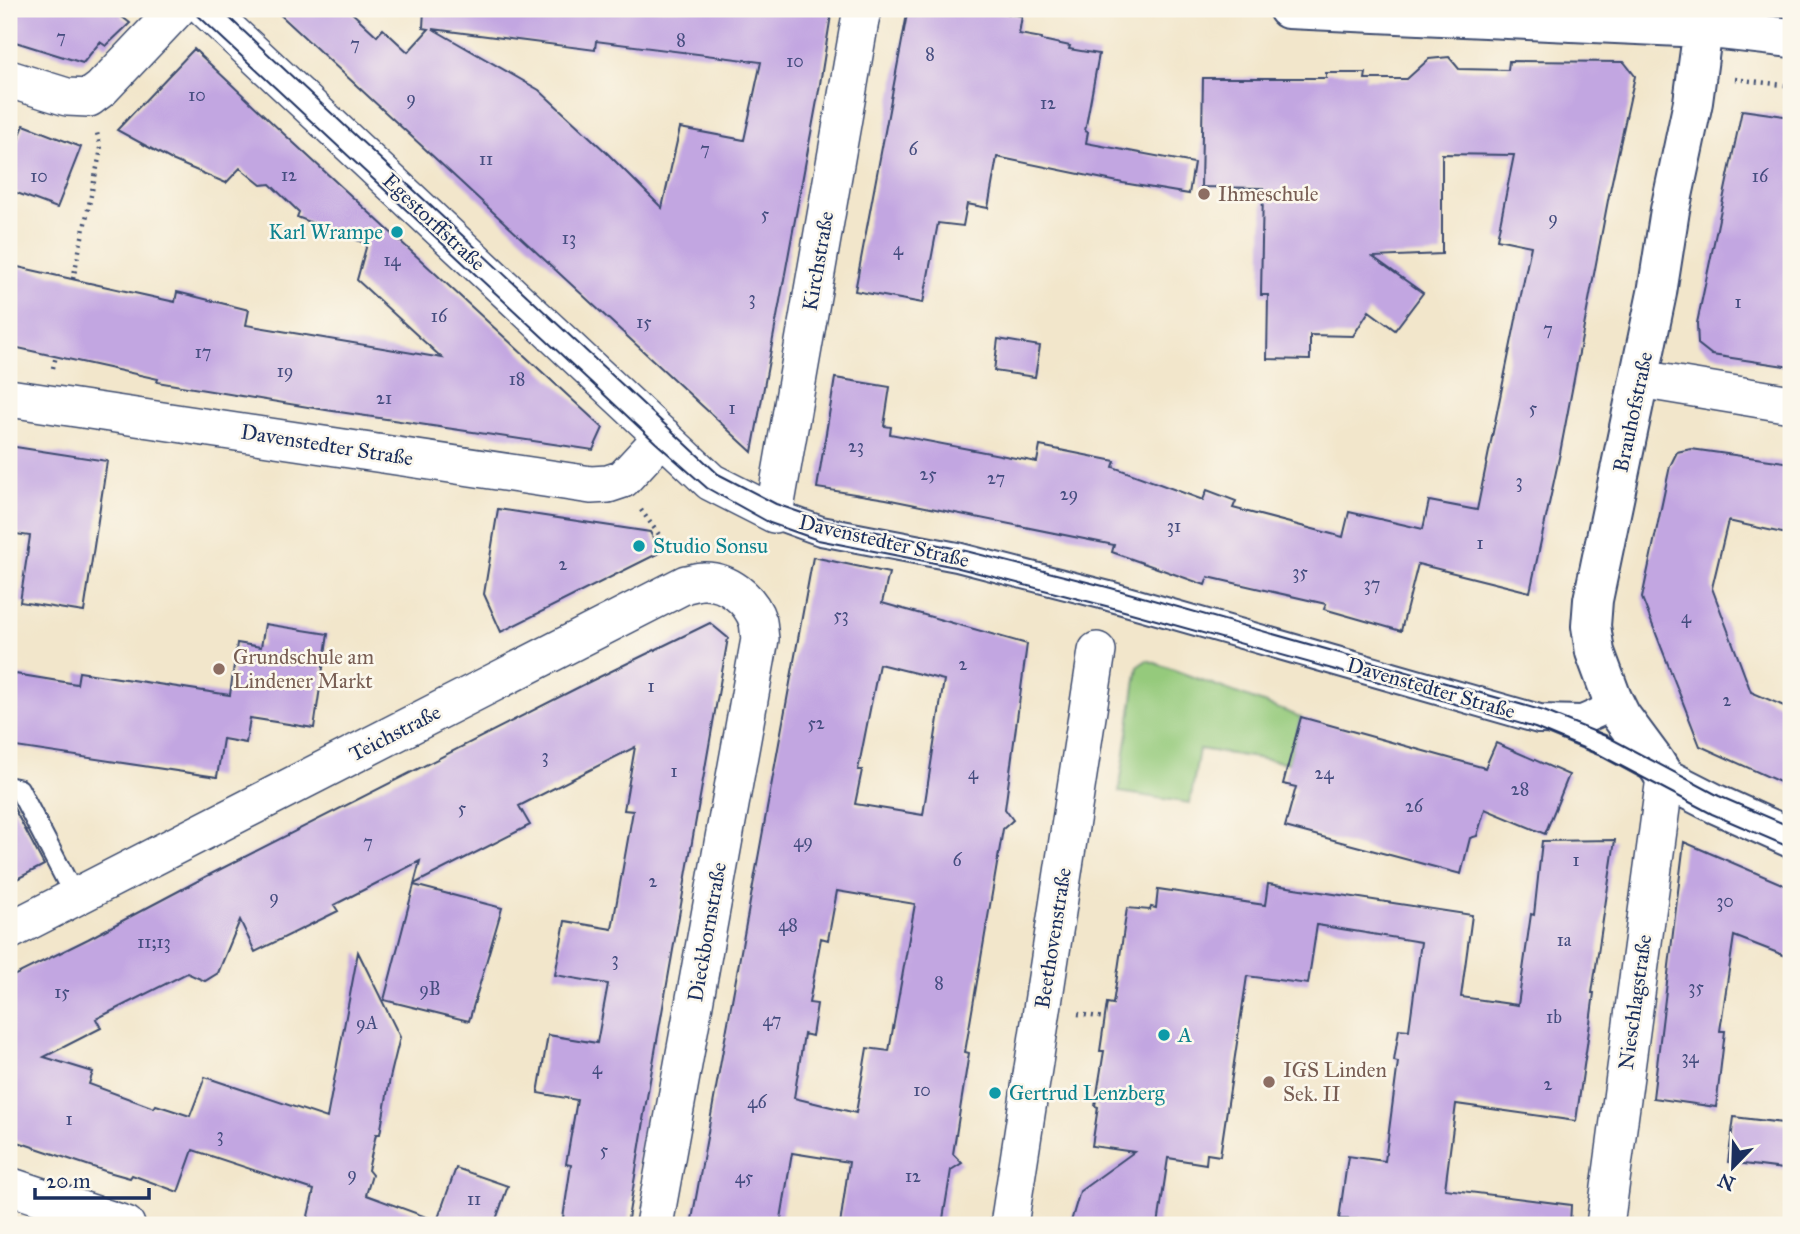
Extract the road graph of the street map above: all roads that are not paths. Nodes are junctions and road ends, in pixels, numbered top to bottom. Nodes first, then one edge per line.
1 (177, 9) edge
2 (206, 9) edge
3 (862, 9) edge
4 (1288, 9) edge
5 (1704, 19) edge
6 (1791, 38) edge
7 (9, 79) edge
8 (1640, 379) junction
9 (9, 398) edge
10 (1791, 404) edge
11 (663, 436) junction
12 (774, 514) junction
13 (760, 639) joint
14 (1097, 652) dead end
15 (1612, 698) junction
16 (1539, 719) junction
17 (1664, 778) junction
18 (9, 787) edge
19 (1791, 838) edge
20 (75, 897) junction
21 (9, 931) edge
22 (9, 1186) edge
23 (126, 1225) edge
24 (654, 1225) edge
25 (1009, 1225) edge
26 (1605, 1225) edge

1 - 7 street
2 - 11 street, Egestorffstraße
3 - 12 street, Kirchstraße
4 - 5 street
5 - 6 street
5 - 8 street, Brauhofstraße
8 - 10 street
8 - 15 street, Brauhofstraße
9 - 11 street, Davenstedter Straße
11 - 12 street, Davenstedter Straße
12 - 16 street, Davenstedter Straße
13 - 20 street, Teichstraße
13 - 24 street, Dieckbornstraße
14 - 25 street, Beethovenstraße
15 - 16 street, Davenstedter Straße
15 - 17 street, Brauhofstraße
16 - 17 lane, Davenstedter Straße
17 - 19 street, Davenstedter Straße
17 - 26 street, Nieschlagstraße
18 - 20 lane
20 - 21 street, Teichstraße
22 - 23 street

